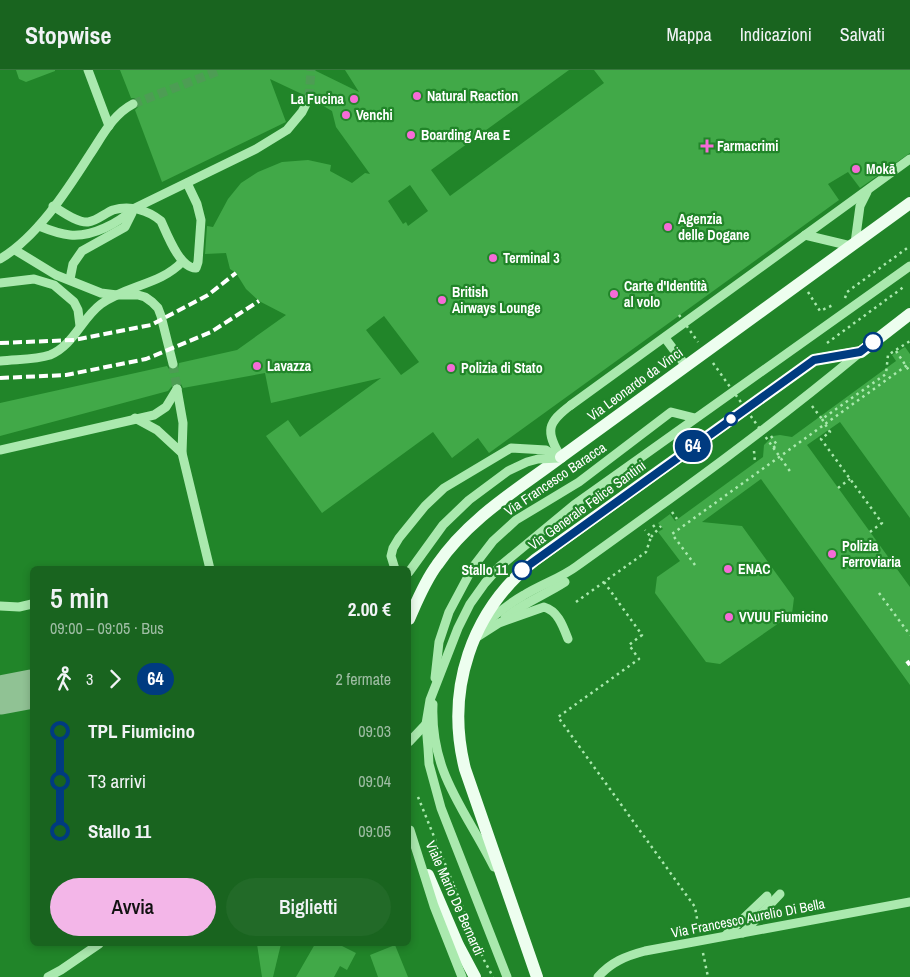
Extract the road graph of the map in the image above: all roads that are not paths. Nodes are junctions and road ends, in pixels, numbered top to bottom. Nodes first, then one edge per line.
1 (88, 70) edge
2 (309, 98) tunnel mouth
3 (133, 104) tunnel mouth
4 (109, 126) junction
5 (910, 160) edge
6 (187, 183) junction
7 (872, 186) junction
8 (910, 203) edge
9 (53, 206) junction
10 (135, 208) junction
11 (39, 226) junction
12 (805, 235) junction
13 (853, 245) junction
14 (14, 250) junction
15 (0, 259) edge
16 (182, 262) junction
17 (910, 266) edge
18 (70, 280) junction
19 (0, 283) edge
20 (117, 295) junction
21 (910, 314) edge
22 (80, 326) junction
23 (665, 338) junction
24 (860, 352) junction
25 (0, 361) edge
26 (173, 364) tunnel mouth
27 (686, 366) junction
28 (136, 418) junction
29 (695, 418) junction
30 (0, 450) edge
31 (182, 452) junction
32 (560, 458) junction
33 (209, 566) edge
34 (394, 566) edge
35 (411, 569) edge
36 (565, 582) dead end
37 (30, 604) edge
38 (0, 606) edge
39 (411, 608) edge
40 (499, 623) junction
41 (476, 635) junction
42 (568, 639) dead end
43 (434, 688) junction
44 (426, 724) junction
45 (411, 740) edge
46 (411, 836) edge
47 (411, 836) edge
48 (411, 837) edge
49 (780, 894) dead end
50 (767, 896) dead end
51 (910, 902) edge
52 (514, 915) junction
53 (743, 932) junction
54 (726, 936) junction
55 (96, 946) edge
56 (48, 977) edge
57 (462, 977) edge
58 (470, 977) edge
59 (475, 977) edge
60 (507, 977) edge
61 (537, 977) edge
62 (598, 977) edge

1 - 4 street
2 - 6 street
3 - 4 street
4 - 9 street
5 - 7 street
6 - 10 street
6 - 16 street
7 - 12 street
7 - 13 street
8 - 13 main road, Via Leonardo da Vinci, bridge
9 - 10 street
9 - 11 street
10 - 11 street
10 - 16 street
10 - 18 street
11 - 14 street
12 - 13 street
12 - 23 street
13 - 27 main road, Via Leonardo da Vinci, bridge
14 - 15 street
14 - 18 street
16 - 20 street
17 - 29 street, Via Francesco Baracca
18 - 20 street
19 - 22 street
20 - 22 street
20 - 26 street
21 - 24 main road, Via Generale Felice Santini
22 - 25 street
23 - 27 street
23 - 32 street, bridge
24 - 41 street
24 - 41 main road, Via Generale Felice Santini
27 - 32 main road, Via Leonardo da Vinci, bridge
28 - 30 street
28 - 31 street
28 - 31 street
29 - 43 street, Via Francesco Baracca
29 - 43 street, Via Francesco Baracca
31 - 33 street
32 - 34 street, bridge
32 - 35 street, bridge
32 - 39 main road, Via Leonardo da Vinci
36 - 40 street
37 - 38 street
40 - 41 street
40 - 42 street
41 - 52 main road, Via Generale Felice Santini
43 - 44 street, Via Francesco Baracca
43 - 52 street
44 - 45 street
44 - 60 street, Via Francesco Baracca
46 - 58 street
47 - 59 main road, Viale Mario De Bernardi, bridge
48 - 57 street, bridge
49 - 53 street
50 - 54 street
51 - 53 street, Via Francesco Aurelio Di Bella
52 - 61 main road, Via Generale Felice Santini
53 - 54 street, Via Francesco Aurelio Di Bella
54 - 62 street, Via Francesco Aurelio Di Bella
55 - 56 street

